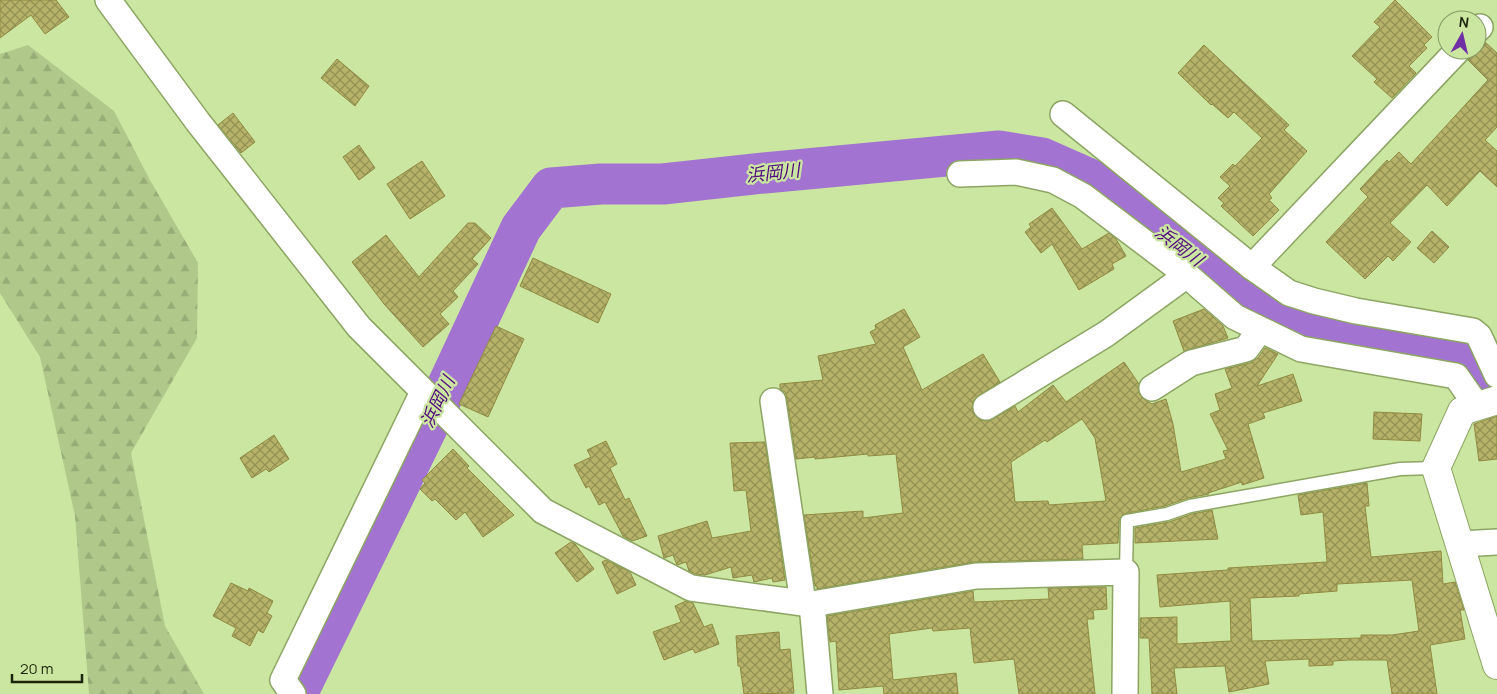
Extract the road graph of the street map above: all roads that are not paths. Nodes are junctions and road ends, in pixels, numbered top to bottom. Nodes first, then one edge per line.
1 (108, 0) edge
2 (1449, 60) edge
3 (1063, 114) dead end
4 (960, 174) dead end
5 (1252, 267) junction
6 (1187, 276) junction
7 (1260, 330) junction
8 (1497, 375) edge
9 (1152, 388) dead end
10 (432, 400) junction
11 (773, 401) dead end
12 (1487, 403) edge
13 (986, 407) dead end
14 (1436, 468) junction
15 (1497, 542) edge
16 (1460, 544) junction
17 (1126, 572) junction
18 (807, 604) junction
19 (1497, 665) edge
20 (291, 692) edge
21 (820, 694) edge
22 (1125, 694) edge

1 - 10 street
2 - 5 street
3 - 5 street
4 - 6 street
5 - 8 street
6 - 7 street
6 - 13 street
7 - 9 street
7 - 12 street
10 - 18 street
10 - 20 street
11 - 18 street
12 - 14 street
14 - 16 street
14 - 17 lane
15 - 16 street
16 - 19 street
17 - 18 street
17 - 22 street
18 - 21 street

